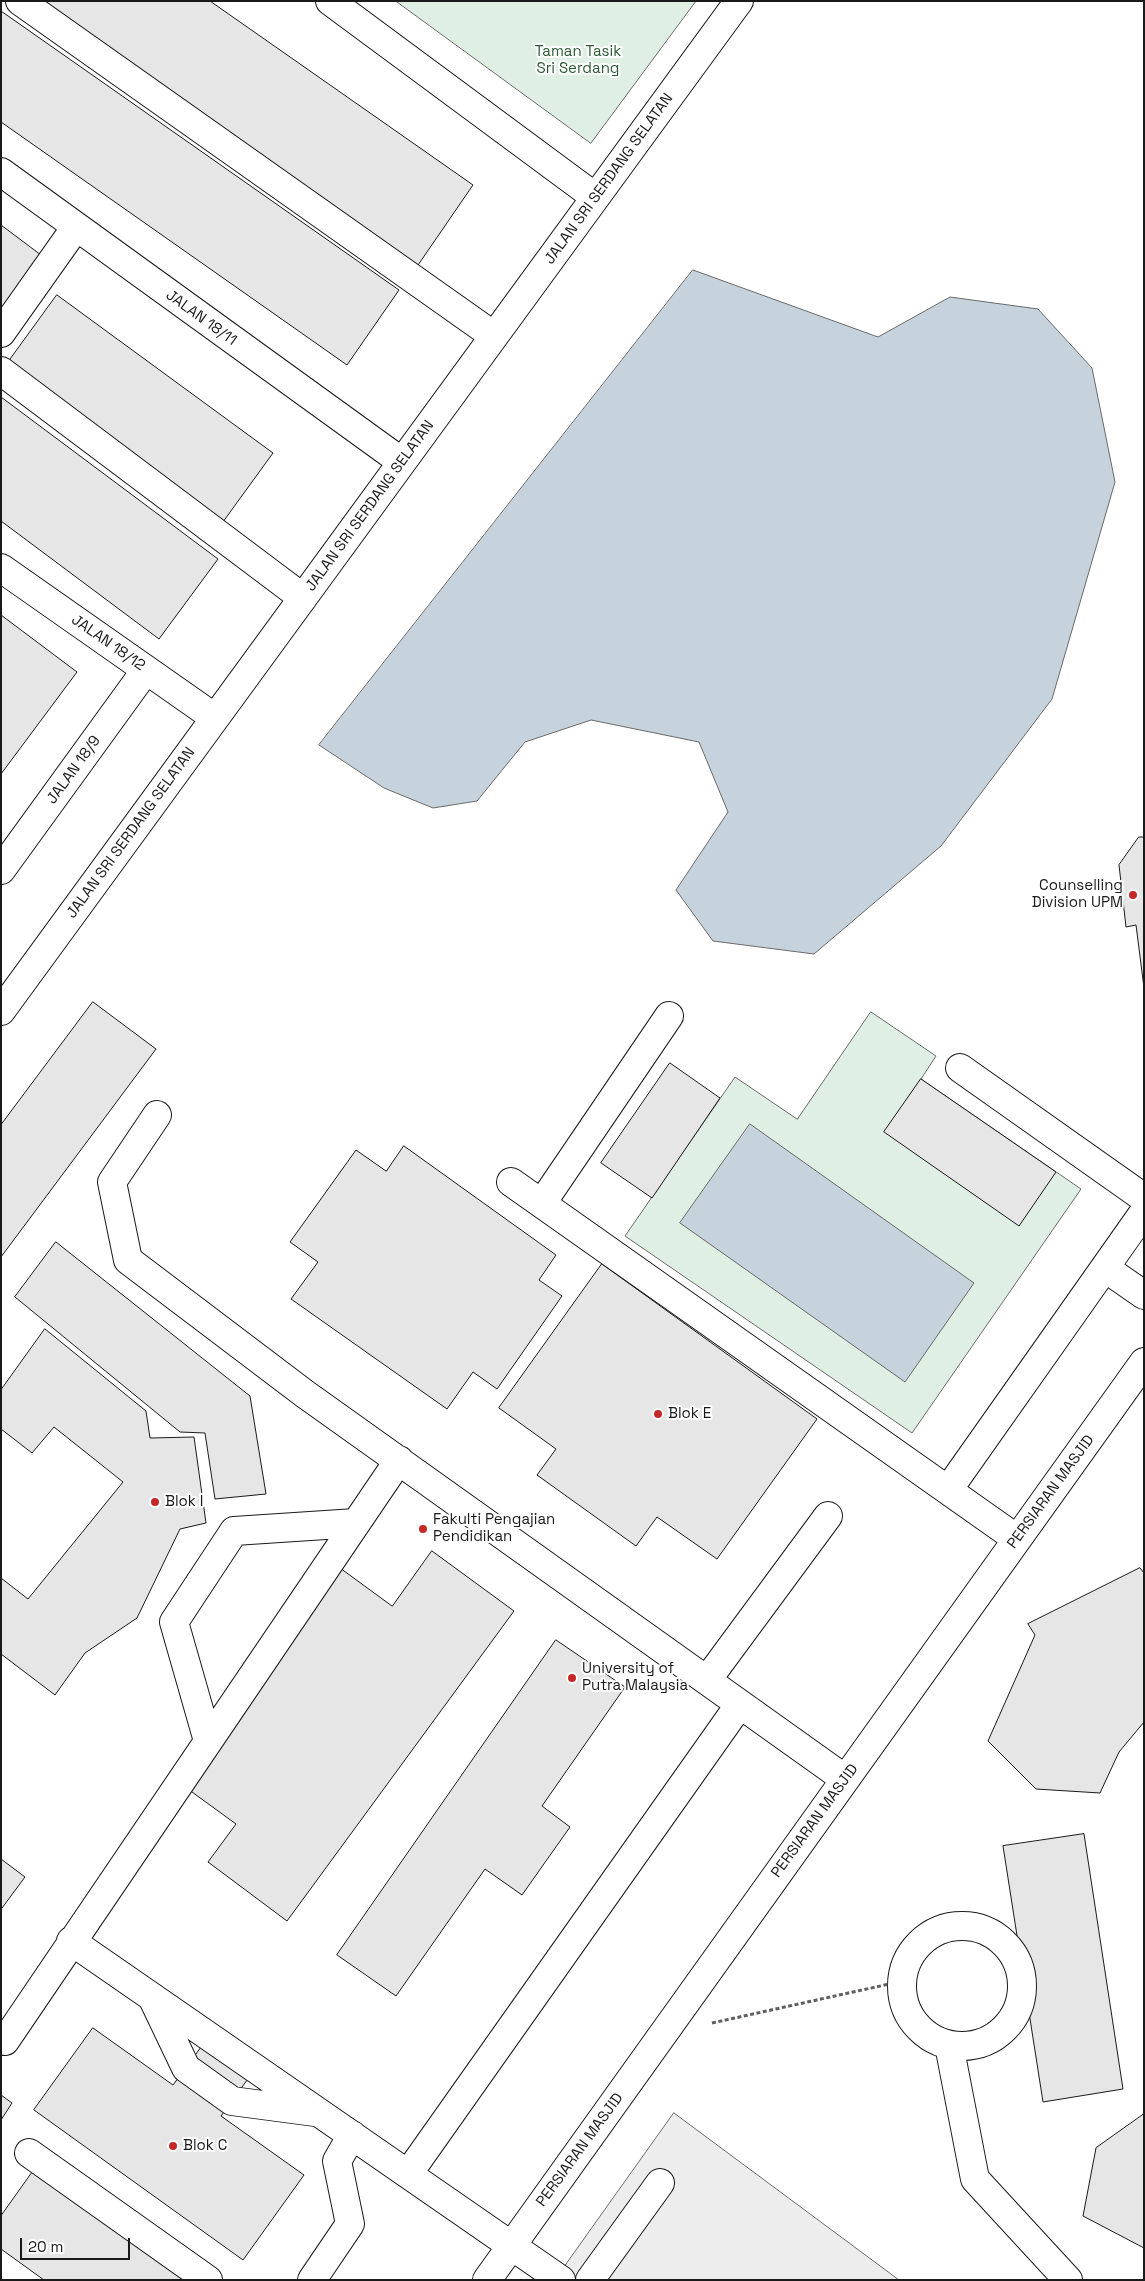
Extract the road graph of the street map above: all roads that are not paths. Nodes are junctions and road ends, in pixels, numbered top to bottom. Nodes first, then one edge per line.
1 (20, 1) edge
2 (330, 1) edge
3 (738, 1) edge
4 (1, 172) edge
5 (595, 197) junction
6 (76, 228) junction
7 (1, 334) edge
8 (494, 336) junction
9 (1, 371) edge
10 (402, 462) junction
11 (5, 578) edge
12 (303, 598) junction
13 (146, 670) junction
14 (215, 718) junction
15 (1, 870) edge
16 (1, 1011) edge
17 (669, 1016) dead end
18 (960, 1068) dead end
19 (157, 1116) dead end
20 (511, 1182) dead end
21 (1144, 1198) edge
22 (542, 1203) junction
23 (1144, 1212) edge
24 (1105, 1268) junction
25 (1144, 1295) edge
26 (1144, 1362) edge
27 (399, 1460) junction
28 (948, 1490) junction
29 (828, 1516) dead end
30 (356, 1523) junction
31 (1018, 1539) junction
32 (707, 1680) junction
33 (740, 1704) junction
34 (208, 1741) junction
35 (845, 1779) junction
36 (71, 1941) junction
37 (152, 1997) junction
38 (5, 2041) dead end
39 (949, 2045) junction
40 (319, 2112) junction
41 (352, 2135) junction
42 (29, 2153) dead end
43 (408, 2174) junction
44 (660, 2184) dead end
45 (512, 2245) junction
46 (208, 2280) edge
47 (312, 2280) edge
48 (487, 2280) edge
49 (560, 2280) edge
50 (590, 2280) edge
51 (1068, 2280) edge

1 - 8 street
2 - 5 street
3 - 5 street, JALAN SRI SERDANG SELATAN
4 - 6 street, JALAN 18/11
5 - 8 street, JALAN SRI SERDANG SELATAN
6 - 7 street
6 - 10 street, JALAN 18/11
8 - 10 street, JALAN SRI SERDANG SELATAN
9 - 12 street
10 - 12 street, JALAN SRI SERDANG SELATAN
11 - 13 street, JALAN 18/12
12 - 14 street, JALAN SRI SERDANG SELATAN
13 - 14 street, JALAN 18/12
13 - 15 street, JALAN 18/9
14 - 16 street, JALAN SRI SERDANG SELATAN
17 - 22 street
18 - 21 street
19 - 27 street
20 - 22 street
22 - 28 street
23 - 24 street
24 - 25 street
24 - 28 street
26 - 31 street, PERSIARAN MASJID
27 - 30 street
27 - 32 street
28 - 31 street
29 - 32 street
30 - 34 street
30 - 34 street
31 - 35 street, PERSIARAN MASJID
32 - 33 street
33 - 35 street
33 - 43 street
34 - 36 street
35 - 45 street, PERSIARAN MASJID
36 - 37 street
36 - 38 street
37 - 40 street
37 - 40 street
39 - 39 street
39 - 51 street
40 - 41 street
41 - 43 street
41 - 47 street
42 - 46 street
43 - 45 street
44 - 50 street
45 - 48 street, PERSIARAN MASJID
45 - 49 street

